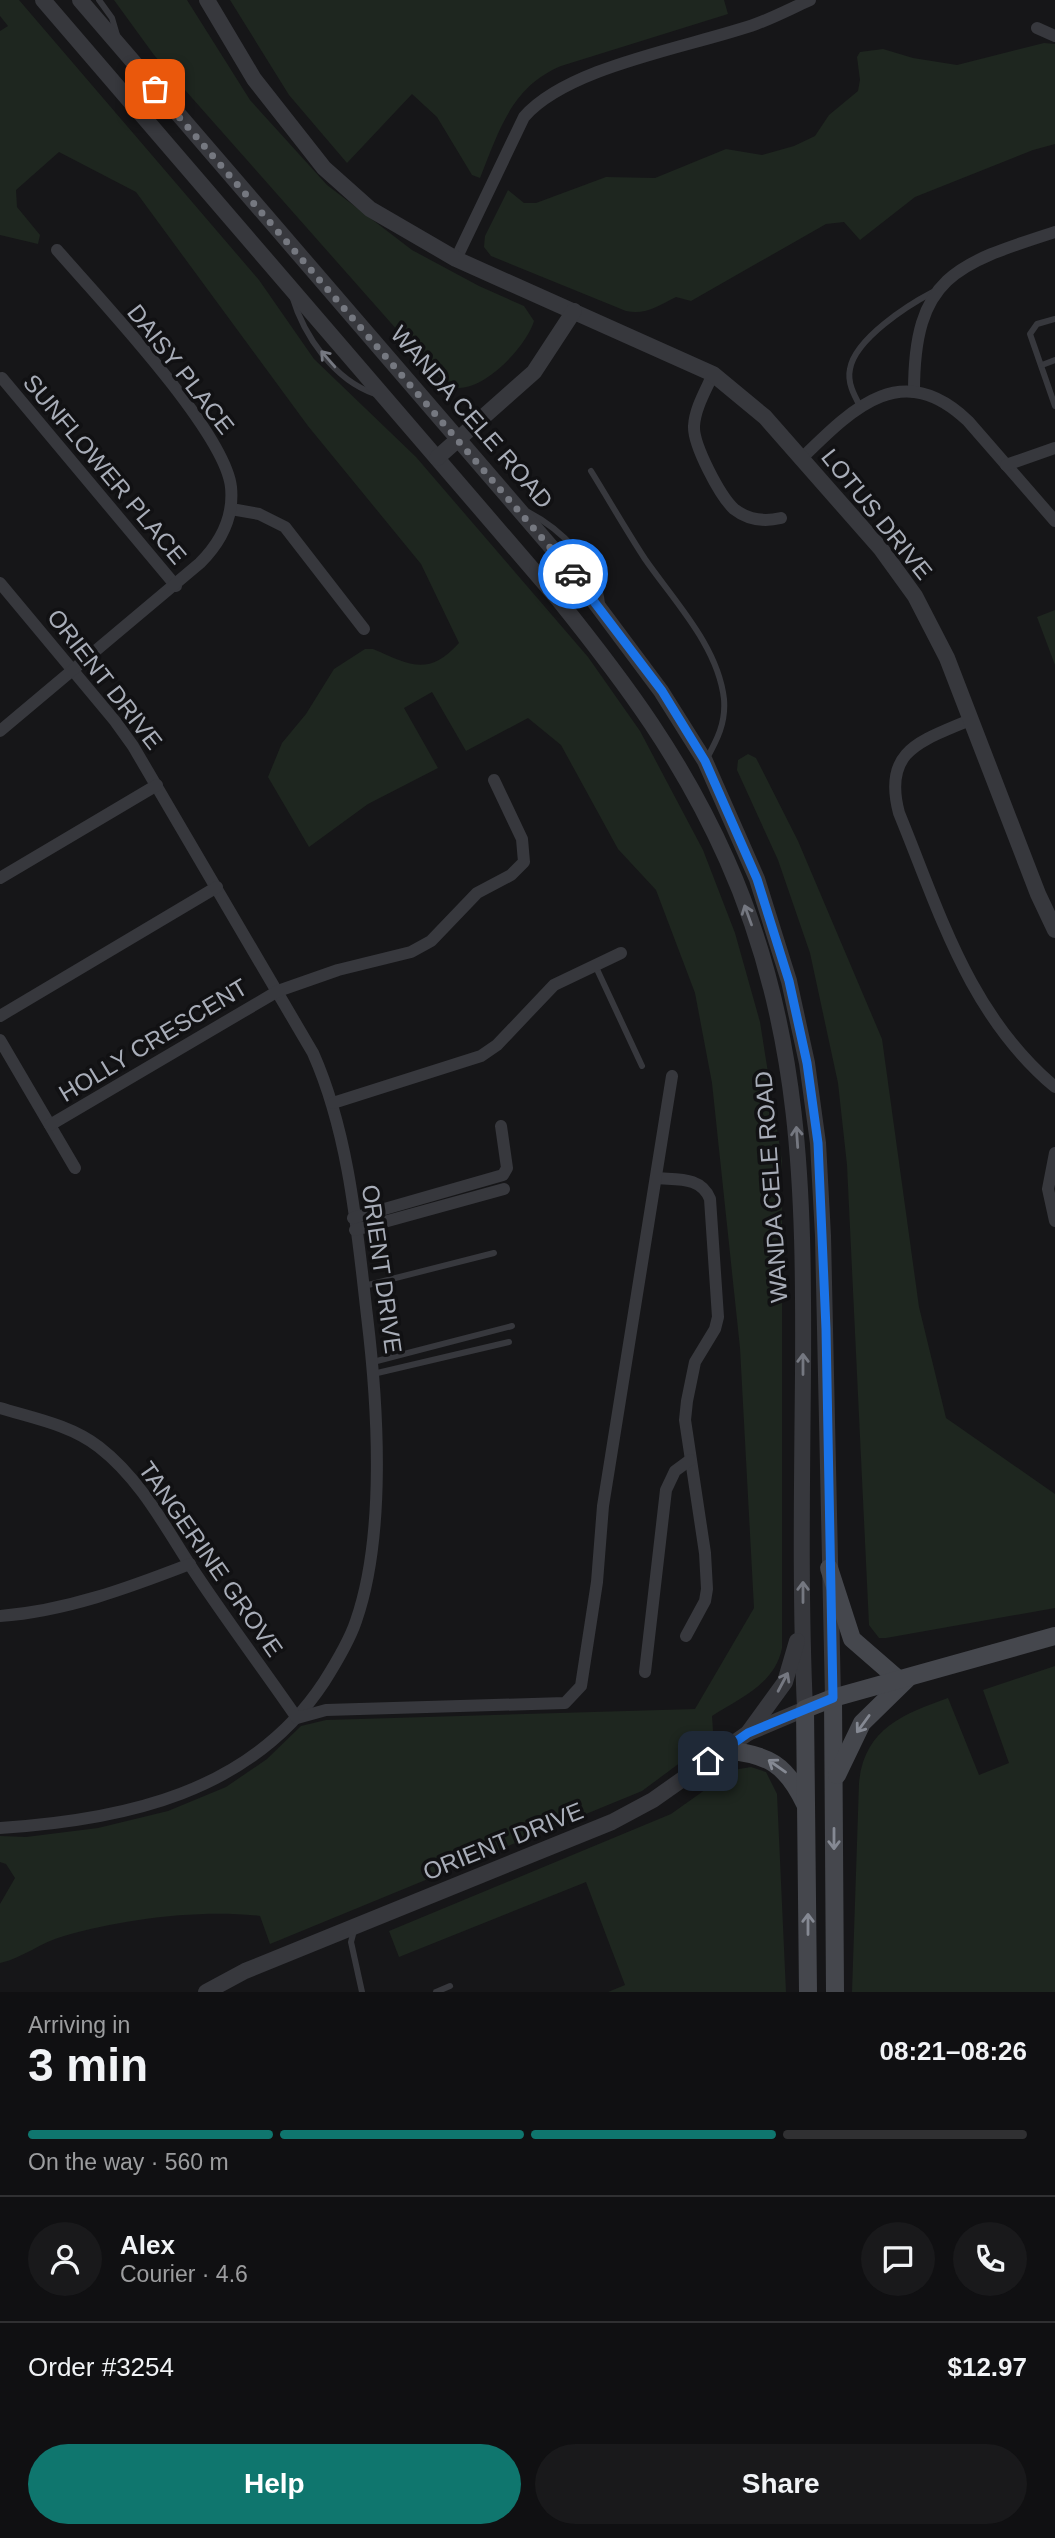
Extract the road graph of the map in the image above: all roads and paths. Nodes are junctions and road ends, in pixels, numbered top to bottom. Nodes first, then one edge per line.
1 (43, 0) edge
2 (80, 0) edge
3 (99, 0) edge
4 (208, 0) edge
5 (810, 0) edge
6 (1037, 28) dead end
7 (1055, 36) edge
8 (119, 47) junction
9 (1055, 232) edge
10 (57, 250) dead end
11 (456, 259) junction
12 (935, 292) junction
13 (574, 311) junction
14 (1055, 319) edge
15 (1055, 360) edge
16 (1042, 365) junction
17 (713, 374) junction
18 (2, 378) dead end
19 (914, 392) junction
20 (1055, 405) edge
21 (860, 406) junction
22 (458, 440) junction
23 (1055, 448) edge
24 (437, 458) junction
25 (802, 458) junction
26 (1006, 465) junction
27 (591, 471) dead end
28 (232, 509) junction
29 (781, 519) dead end
30 (1055, 521) edge
31 (0, 583) edge
32 (176, 586) junction
33 (364, 629) dead end
34 (72, 671) junction
35 (972, 719) junction
36 (0, 732) edge
37 (705, 761) junction
38 (494, 780) dead end
39 (157, 785) junction
40 (0, 878) edge
41 (217, 887) junction
42 (1055, 930) edge
43 (621, 953) dead end
44 (595, 965) junction
45 (278, 991) junction
46 (0, 1016) edge
47 (0, 1040) edge
48 (642, 1066) dead end
49 (672, 1076) dead end
50 (1055, 1087) edge
51 (333, 1103) junction
52 (50, 1125) junction
53 (501, 1126) dead end
54 (1055, 1153) edge
55 (75, 1168) dead end
56 (656, 1178) junction
57 (504, 1189) dead end
58 (1055, 1221) edge
59 (354, 1224) junction
60 (494, 1253) dead end
61 (364, 1286) junction
62 (512, 1326) dead end
63 (509, 1342) dead end
64 (373, 1368) junction
65 (0, 1408) edge
66 (690, 1460) junction
67 (190, 1564) junction
68 (829, 1569) junction
69 (0, 1616) edge
70 (803, 1623) junction
71 (686, 1636) dead end
72 (1055, 1636) edge
73 (645, 1672) dead end
74 (904, 1678) junction
75 (833, 1698) junction
76 (804, 1709) junction
77 (297, 1718) junction
78 (748, 1733) junction
79 (723, 1750) junction
80 (833, 1789) junction
81 (808, 1811) junction
82 (0, 1828) edge
83 (355, 1926) junction
84 (450, 1986) dead end
85 (206, 1992) edge
86 (362, 1992) edge
87 (436, 1992) edge
88 (808, 1992) edge
89 (835, 1992) edge

24 -> 1 street, WANDA CELE ROAD
2 - 8 street, WANDA CELE ROAD
3 - 8 lane
4 - 11 street, LOTUS DRIVE
5 - 11 street
6 - 7 street
8 - 22 street, WANDA CELE ROAD
9 - 12 street
10 - 28 street, DAISY PLACE
11 - 13 street, LOTUS DRIVE
12 - 19 street
12 - 21 lane
13 - 17 street, LOTUS DRIVE
13 - 22 street
14 - 16 lane
15 - 16 lane
16 - 20 lane
17 - 25 street, LOTUS DRIVE
17 - 29 street
18 - 32 street, SUNFLOWER PLACE
19 - 21 street
19 - 26 street
21 - 25 street
22 - 24 street
22 - 37 street, WANDA CELE ROAD
23 - 26 street
70 -> 24 street, WANDA CELE ROAD
25 - 35 street, LOTUS DRIVE
26 - 30 street
27 - 37 lane
28 - 32 street, DAISY PLACE
28 - 33 street
31 - 34 street, ORIENT DRIVE
32 - 34 street, DAISY PLACE
34 - 36 street, DAISY PLACE
34 - 39 street, ORIENT DRIVE
35 - 42 street, LOTUS DRIVE
35 - 50 street
37 - 68 street, WANDA CELE ROAD
38 - 45 street, HOLLY CRESCENT
39 - 40 street
39 - 41 street, ORIENT DRIVE
41 - 45 street, ORIENT DRIVE
41 - 46 street
43 - 44 street
44 - 48 lane
44 - 51 street
45 - 51 street, ORIENT DRIVE
45 - 52 street, HOLLY CRESCENT
47 - 52 street, HOLLY CRESCENT
49 - 56 street
51 - 59 street, ORIENT DRIVE
52 - 55 street, HOLLY CRESCENT
53 - 59 street
54 - 58 street
56 - 66 street
56 - 77 street
57 - 59 street
59 - 61 street, ORIENT DRIVE
60 - 61 lane
61 - 64 street, ORIENT DRIVE
62 - 64 lane
63 - 64 lane
64 - 77 street, ORIENT DRIVE
65 - 67 street, TANGERINE GROVE
66 - 71 street
66 - 73 street
67 - 69 street
67 - 77 street, TANGERINE GROVE
68 - 74 main road
68 - 75 street, WANDA CELE ROAD
70 - 76 street, WANDA CELE ROAD
78 -> 70 street
72 - 74 main road
74 - 75 main road
74 -> 80 main road
75 - 76 main road
75 - 80 main road, WANDA CELE ROAD
76 - 78 street, ORIENT DRIVE
76 - 81 main road, WANDA CELE ROAD
77 - 82 street, ORIENT DRIVE
78 - 79 street, ORIENT DRIVE
81 -> 79 main road
79 - 83 street, ORIENT DRIVE
80 -> 89 main road, WANDA CELE ROAD
88 -> 81 main road, WANDA CELE ROAD
83 - 85 street, ORIENT DRIVE
83 - 86 lane
84 - 87 lane

